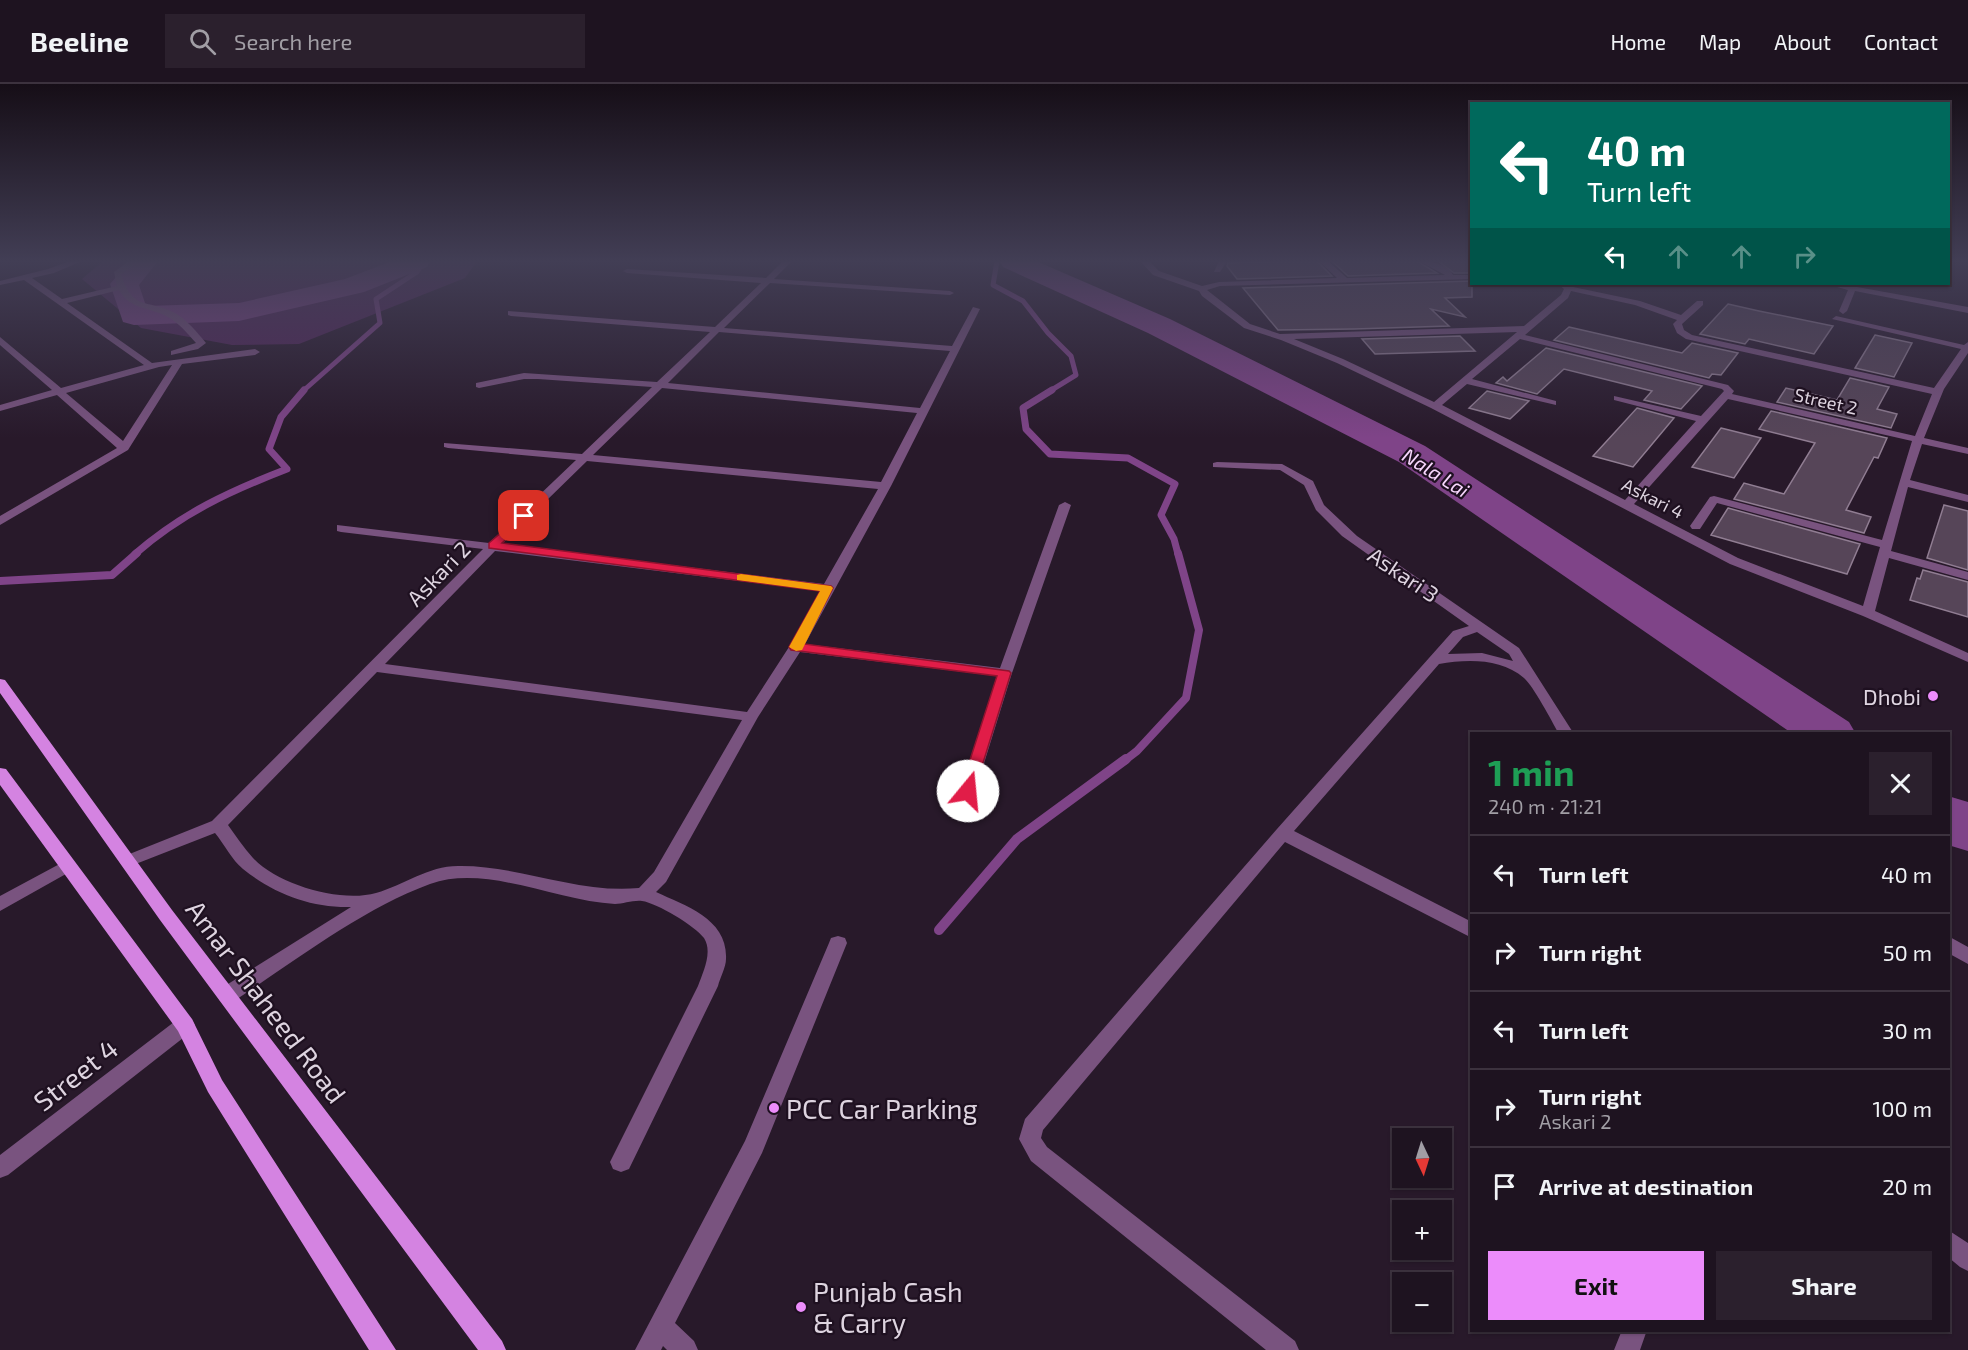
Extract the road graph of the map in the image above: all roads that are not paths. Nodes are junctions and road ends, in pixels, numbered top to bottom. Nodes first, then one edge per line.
1 (86, 320) edge
2 (177, 320) edge
3 (609, 320) edge
4 (727, 320) edge
5 (970, 320) edge
6 (1239, 320) edge
7 (1538, 320) edge
8 (1682, 320) edge
9 (1841, 320) edge
10 (718, 328) junction
11 (1523, 333) junction
12 (1279, 337) junction
13 (0, 340) edge
14 (1967, 347) edge
15 (956, 349) junction
16 (255, 352) dead end
17 (180, 360) junction
18 (148, 364) junction
19 (1467, 381) junction
20 (479, 385) dead end
21 (661, 385) junction
22 (59, 391) junction
23 (1936, 392) junction
24 (1725, 395) junction
25 (1618, 398) dead end
26 (1552, 403) dead end
27 (1436, 406) junction
28 (0, 408) edge
29 (924, 411) junction
30 (1703, 420) junction
31 (1920, 440) junction
32 (448, 445) dead end
33 (124, 448) junction
34 (1968, 451) edge
35 (585, 458) junction
36 (1217, 465) dead end
37 (1904, 482) junction
38 (885, 486) junction
39 (1968, 499) edge
40 (1065, 505) dead end
41 (1627, 505) junction
42 (0, 521) edge
43 (1696, 526) dead end
44 (341, 528) dead end
45 (493, 546) junction
46 (1886, 549) junction
47 (1968, 576) edge
48 (827, 588) junction
49 (1868, 613) junction
50 (1480, 626) junction
51 (796, 647) junction
52 (1968, 658) edge
53 (1435, 661) junction
54 (374, 667) junction
55 (1005, 673) junction
56 (1530, 676) junction
57 (0, 683) edge
58 (751, 717) junction
59 (1566, 732) edge
60 (0, 773) edge
61 (962, 811) dead end
62 (218, 825) junction
63 (1283, 833) junction
64 (128, 861) junction
65 (67, 866) junction
66 (644, 894) junction
67 (376, 900) junction
68 (0, 904) edge
69 (1470, 931) edge
70 (838, 943) dead end
71 (1950, 944) edge
72 (1968, 957) edge
73 (227, 995) junction
74 (185, 1025) junction
75 (621, 1161) dead end
76 (0, 1168) edge
77 (1950, 1243) edge
78 (1968, 1259) edge
79 (662, 1327) junction
80 (1634, 1332) edge
81 (383, 1350) edge
82 (493, 1350) edge
83 (648, 1350) edge
84 (685, 1350) edge
85 (1286, 1350) edge
86 (1627, 1350) edge

1 - 18 street
2 - 18 street
3 - 10 street
4 - 10 street, Askari 2
5 - 15 street
6 - 12 street
7 - 11 street
8 - 23 street
9 - 14 street
10 - 15 street
10 - 21 street, Askari 2
11 - 12 street
11 - 19 street
11 - 24 street
12 - 27 street, Askari 4
13 - 22 street
14 - 23 street
15 - 29 street
16 - 17 street
17 - 18 street
17 - 33 street
18 - 22 street
19 - 26 street
19 - 27 street
20 - 21 street
21 - 29 street
21 - 35 street, Askari 2
22 - 28 street
22 - 33 street
23 - 31 street
24 - 30 street
24 - 31 street, Street 2
25 - 30 street
27 - 41 street, Askari 4
29 - 38 street
30 - 41 street
31 - 34 street, Street 2
31 - 37 street
32 - 35 street
33 - 42 street
35 - 38 street
35 - 45 street, Askari 2
36 - 50 street, Askari 3
37 - 39 street
37 - 46 street
38 - 48 street
40 - 55 street
41 - 49 street, Askari 4
43 - 46 street
44 - 45 street
45 - 48 street
45 - 54 street, Askari 2
46 - 47 street
46 - 49 street
48 - 51 street
49 - 52 street, Askari 4
50 - 53 street
50 - 56 street, Askari 3
51 - 55 street
51 - 58 street
53 - 56 street
53 - 63 street
54 - 58 street
54 - 62 street, Askari 2
55 - 61 street
56 - 59 street, Askari 3
57 - 64 main road, Amar Shaheed Road
58 - 66 street
60 - 65 main road
62 - 64 street, Askari 2
62 - 67 street
63 - 69 street
63 - 85 street
64 - 73 main road, Amar Shaheed Road
65 - 68 street
65 - 74 main road
66 - 67 street
66 - 75 street
67 - 73 street
70 - 79 street
71 - 72 street
73 - 82 main road, Amar Shaheed Road
74 - 76 street, Street 4
74 - 81 main road
77 - 78 street
79 - 83 street
79 - 84 street
80 - 86 street

